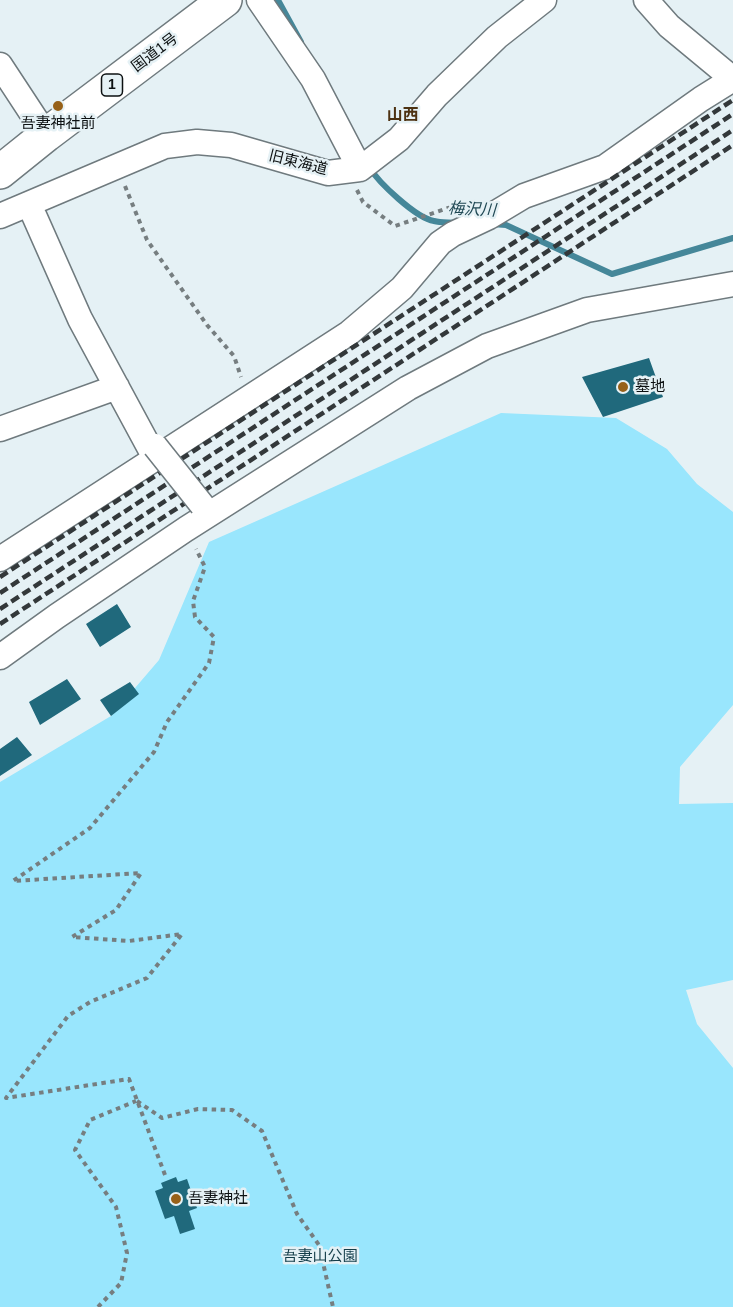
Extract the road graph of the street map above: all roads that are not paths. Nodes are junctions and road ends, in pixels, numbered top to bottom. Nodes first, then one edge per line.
1 (225, 0) edge
2 (259, 0) edge
3 (544, 0) edge
4 (646, 0) edge
5 (0, 65) edge
6 (733, 79) edge
7 (46, 135) junction
8 (362, 166) junction
9 (0, 172) edge
10 (29, 204) junction
11 (0, 216) edge
12 (733, 284) edge
13 (117, 387) junction
14 (0, 429) edge
15 (155, 452) junction
16 (201, 505) dead end
17 (0, 559) edge
18 (0, 657) edge

1 - 7 highway, 国道1号 / 1
2 - 8 street
3 - 8 street
4 - 6 street
5 - 7 street
6 - 15 street
7 - 9 highway, 国道1号 / 1
8 - 10 street, 旧東海道
10 - 11 street, 旧東海道
10 - 13 street
12 - 18 street
13 - 14 street
13 - 15 street
15 - 16 street, bridge
15 - 17 street

